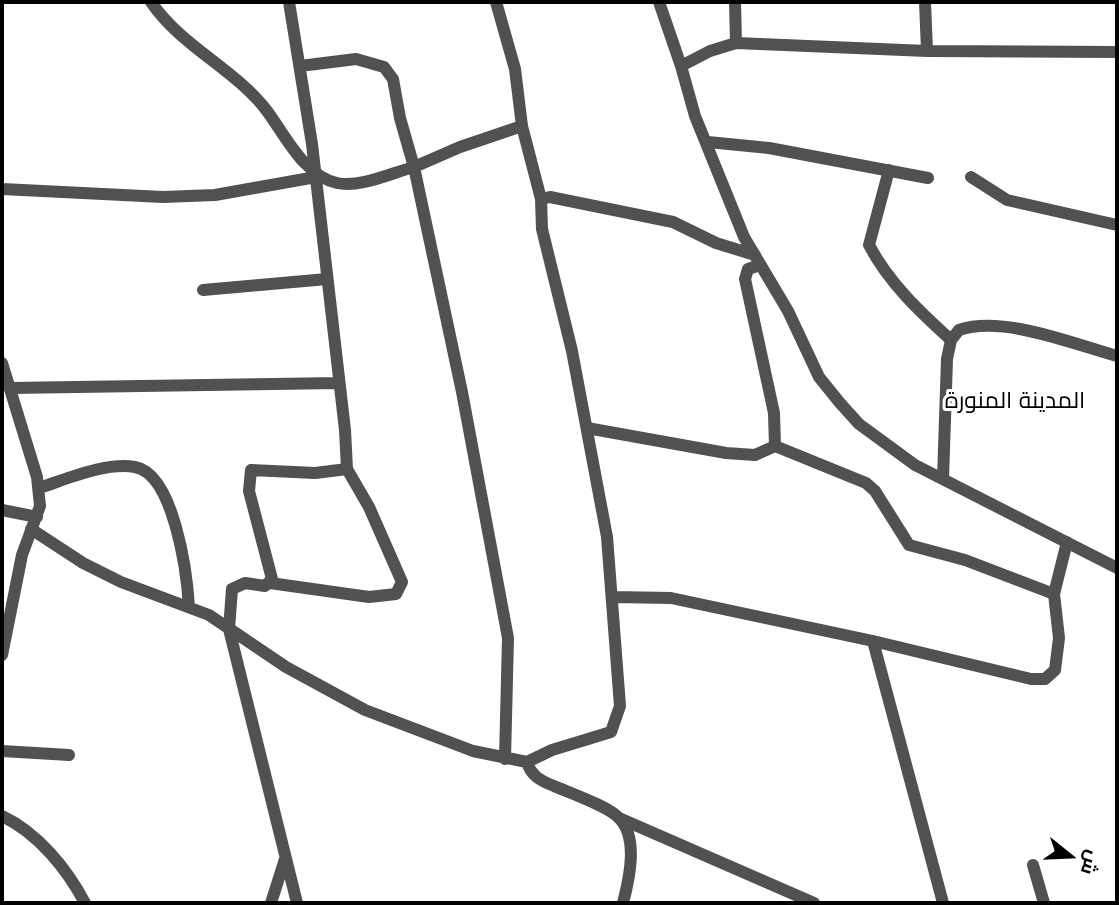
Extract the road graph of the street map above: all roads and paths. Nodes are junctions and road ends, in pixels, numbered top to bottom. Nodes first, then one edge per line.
1 (151, 2) edge
2 (289, 2) edge
3 (496, 2) edge
4 (659, 2) edge
5 (735, 2) edge
6 (925, 2) edge
7 (736, 43) junction
8 (927, 51) junction
9 (1117, 52) edge
10 (300, 66) junction
11 (681, 66) junction
12 (522, 126) junction
13 (708, 142) junction
14 (414, 167) junction
15 (889, 170) junction
16 (315, 174) junction
17 (971, 177) dead end
18 (928, 178) dead end
19 (2, 189) edge
20 (541, 199) junction
21 (1117, 225) edge
22 (758, 260) junction
23 (327, 279) junction
24 (203, 290) dead end
25 (951, 340) junction
26 (1117, 356) edge
27 (2, 363) edge
28 (338, 383) junction
29 (10, 388) junction
30 (587, 428) junction
31 (775, 446) junction
32 (347, 469) junction
33 (943, 479) junction
34 (39, 488) junction
35 (2, 510) edge
36 (37, 517) junction
37 (31, 530) junction
38 (1067, 542) junction
39 (1117, 568) edge
40 (270, 583) junction
41 (1054, 594) junction
42 (613, 597) junction
43 (189, 607) junction
44 (229, 629) junction
45 (873, 641) junction
46 (2, 655) edge
47 (2, 751) edge
48 (69, 755) dead end
49 (505, 759) junction
50 (527, 762) junction
51 (2, 816) edge
52 (619, 818) junction
53 (285, 859) junction
54 (1033, 865) dead end
55 (85, 903) edge
56 (271, 903) edge
57 (297, 903) edge
58 (624, 903) edge
59 (814, 903) edge
60 (943, 903) edge
61 (1044, 903) edge

1 - 16 street
2 - 10 street
3 - 12 street
4 - 11 street
5 - 7 street
6 - 8 street
7 - 8 street
7 - 11 street
8 - 9 street
10 - 14 street
10 - 16 street
11 - 13 street
12 - 14 street
12 - 20 street
13 - 15 street
13 - 22 street
14 - 16 street
14 - 49 street
15 - 18 street
15 - 25 street
16 - 19 street
16 - 23 street
17 - 21 street
20 - 22 street
20 - 30 street
22 - 31 street
22 - 33 street
23 - 24 street
23 - 28 street
25 - 26 street
25 - 33 street
27 - 29 street
28 - 29 street
28 - 32 street
29 - 34 street
30 - 31 street
30 - 42 street
31 - 41 street
32 - 40 street
32 - 40 street
33 - 38 street
34 - 36 street
34 - 43 street
35 - 36 street
36 - 37 street
37 - 43 street
37 - 46 street
38 - 39 street
38 - 41 street
40 - 44 street
41 - 45 street
42 - 45 street
42 - 50 street
43 - 44 street
44 - 49 street
44 - 53 street
45 - 60 street
47 - 48 street
49 - 50 street
50 - 52 street
51 - 55 street
52 - 58 street
52 - 59 street
53 - 56 street
53 - 57 street
54 - 61 street

